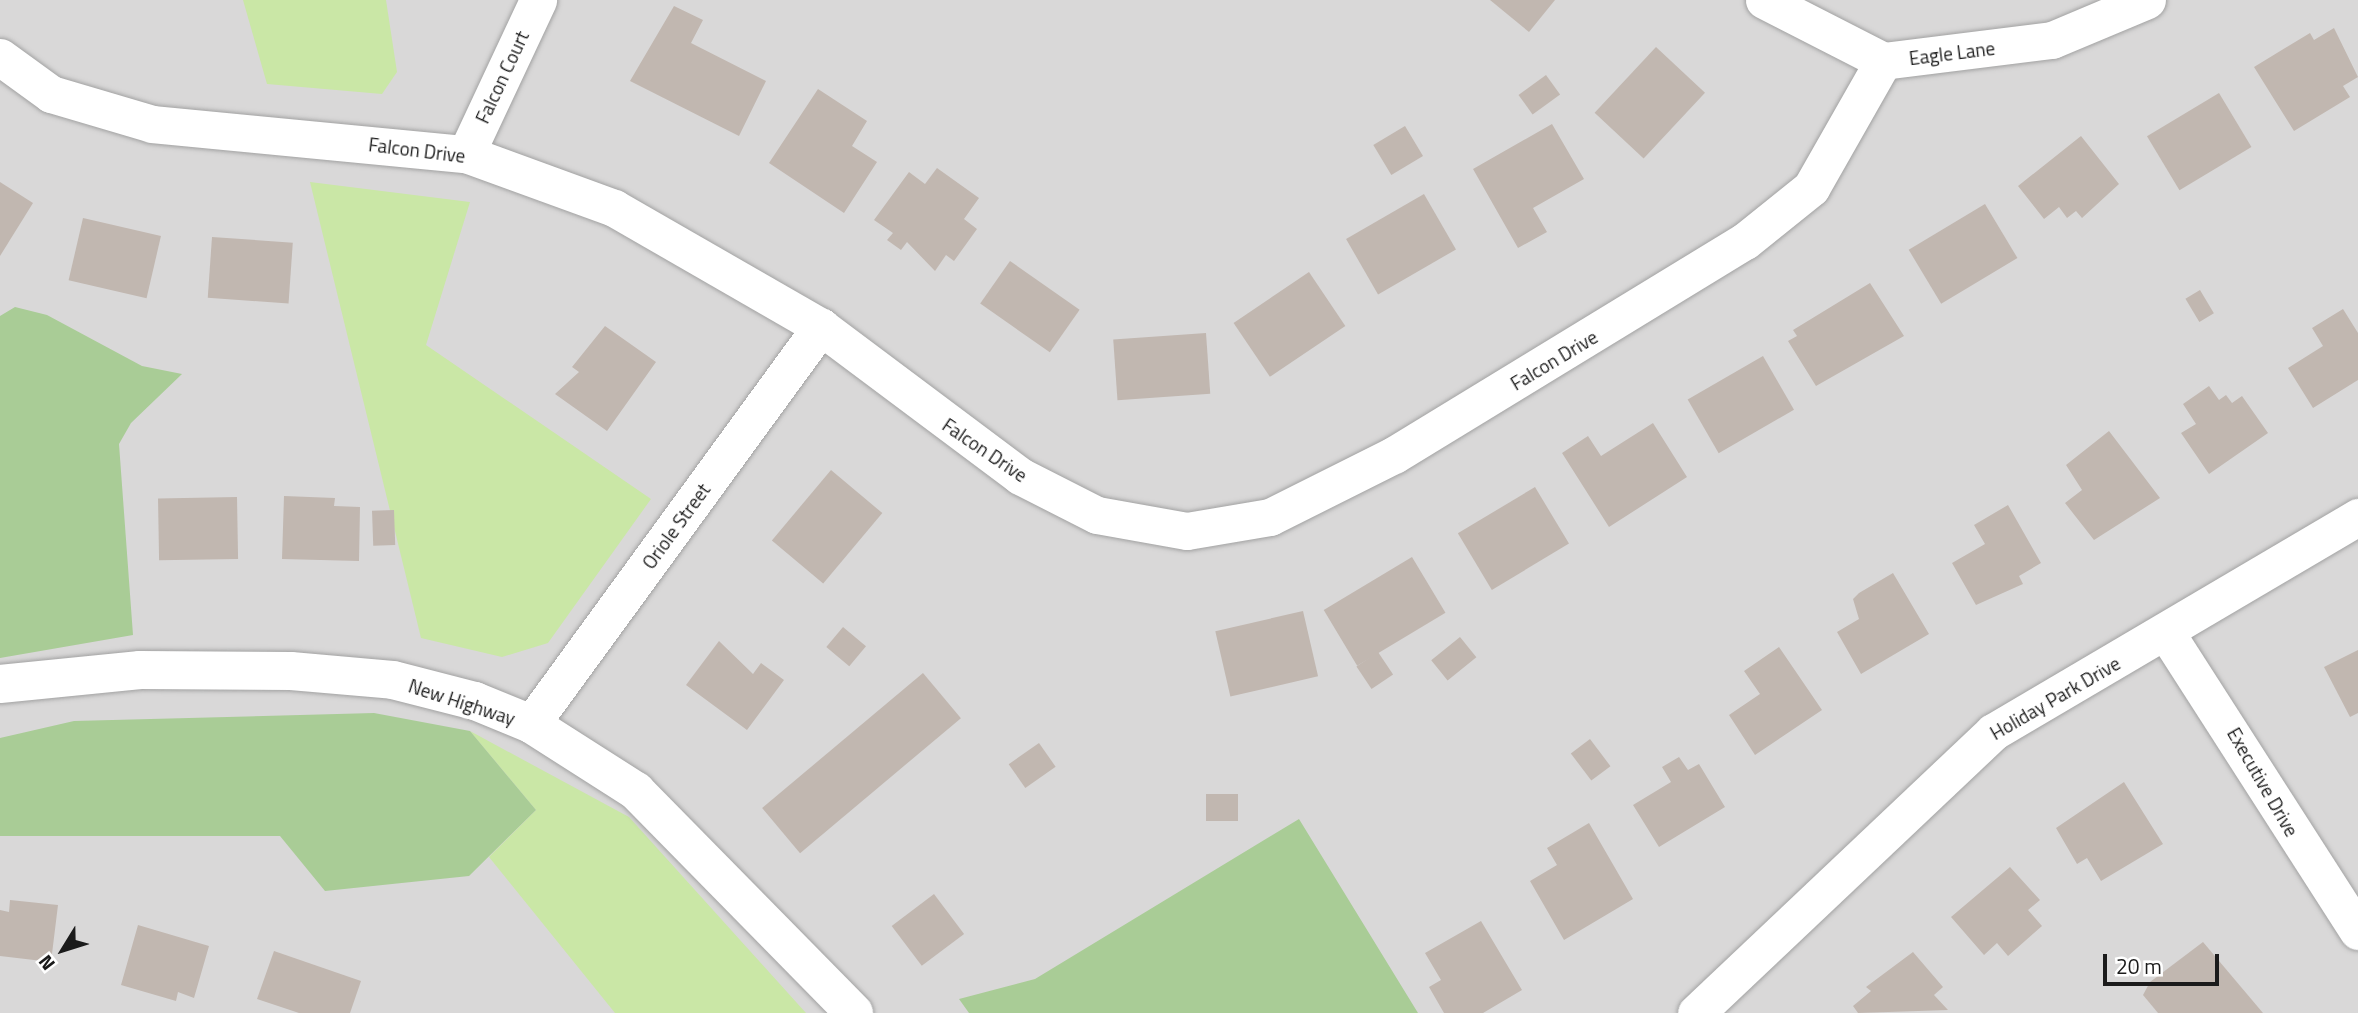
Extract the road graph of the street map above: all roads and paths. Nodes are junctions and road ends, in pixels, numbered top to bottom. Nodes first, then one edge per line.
1 (538, 0) edge
2 (1763, 0) edge
3 (2147, 0) edge
4 (0, 57) edge
5 (1883, 61) junction
6 (466, 153) junction
7 (821, 327) junction
8 (2358, 517) edge
9 (2167, 634) junction
10 (0, 684) edge
11 (531, 724) junction
12 (2358, 930) edge
13 (854, 1013) edge
14 (1696, 1013) edge

1 - 6 street, Falcon Court
2 - 5 street, Eagle Lane
3 - 5 street, Eagle Lane
4 - 6 street, Falcon Drive
5 - 7 street, Falcon Drive
6 - 7 street, Falcon Drive
7 - 11 street, Oriole Street
8 - 9 street, Holiday Park Drive
9 - 12 street, Executive Drive
9 - 14 street, Holiday Park Drive
10 - 11 street, New Highway
11 - 13 street, New Highway

